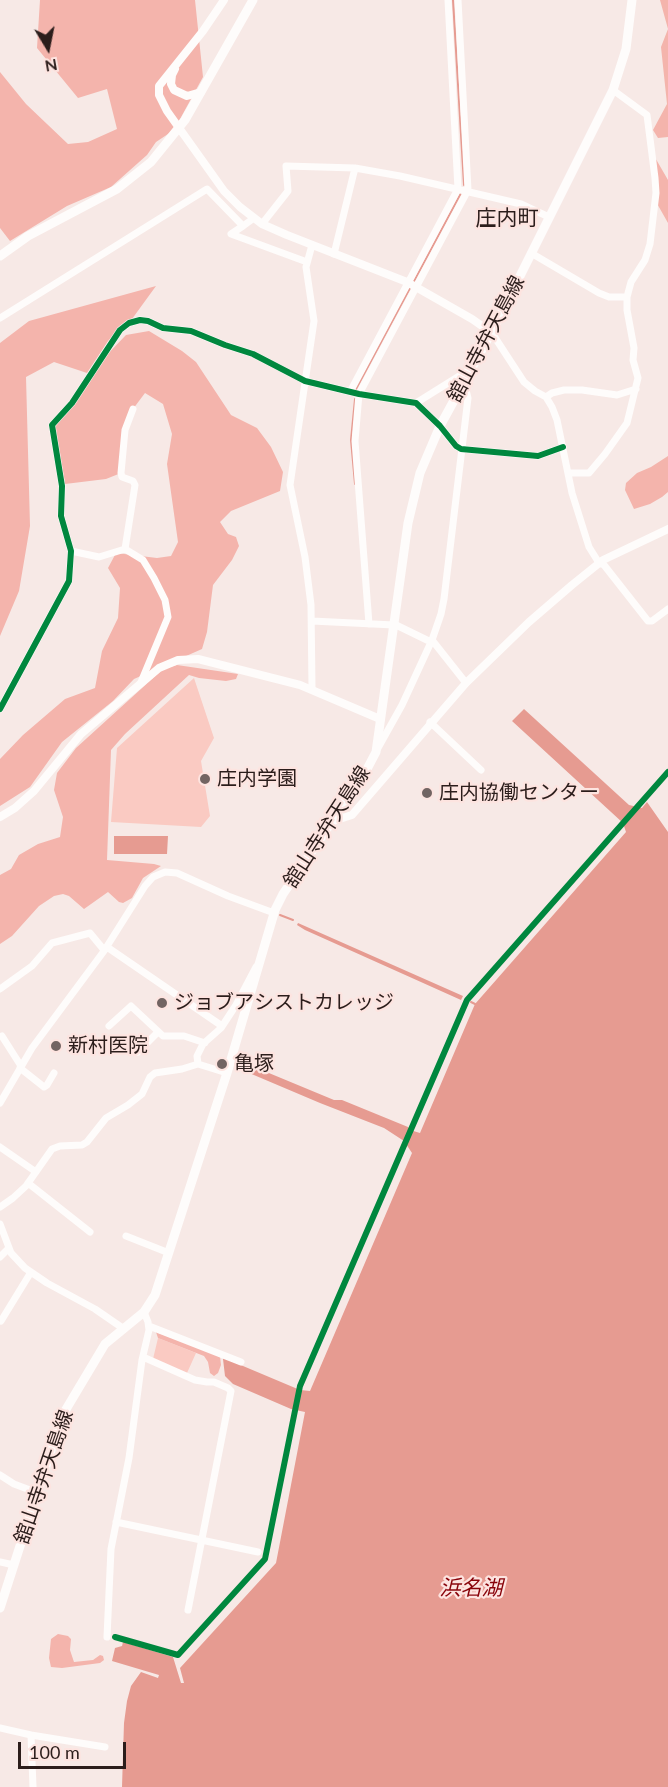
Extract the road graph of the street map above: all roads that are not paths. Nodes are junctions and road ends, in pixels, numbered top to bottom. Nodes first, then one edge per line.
1 (224, 0) edge
2 (253, 0) edge
3 (448, 0) edge
4 (458, 0) edge
5 (632, 0) edge
6 (183, 55) junction
7 (613, 90) junction
8 (201, 92) junction
9 (178, 129) junction
10 (355, 168) junction
11 (458, 189) junction
12 (468, 190) junction
13 (549, 217) junction
14 (254, 218) junction
15 (262, 224) junction
16 (243, 226) junction
17 (312, 245) junction
18 (531, 253) junction
19 (334, 254) junction
20 (0, 256) edge
21 (307, 262) junction
22 (412, 285) junction
23 (627, 297) junction
24 (0, 318) edge
25 (492, 333) junction
26 (472, 367) junction
27 (305, 381) junction
28 (464, 382) junction
29 (636, 389) junction
30 (350, 392) junction
31 (359, 394) junction
32 (546, 397) junction
33 (416, 403) junction
34 (133, 409) dead end
35 (440, 426) junction
36 (563, 447) junction
37 (461, 449) junction
38 (568, 472) junction
39 (668, 529) edge
40 (125, 549) junction
41 (71, 551) junction
42 (599, 563) junction
43 (668, 609) edge
44 (312, 621) junction
45 (369, 624) junction
46 (394, 625) junction
47 (431, 641) junction
48 (141, 683) junction
49 (466, 683) junction
50 (312, 688) junction
51 (0, 710) edge
52 (380, 718) junction
53 (430, 722) junction
54 (376, 752) junction
55 (481, 770) dead end
56 (0, 817) edge
57 (333, 821) junction
58 (274, 913) junction
59 (106, 949) junction
60 (0, 989) edge
61 (245, 996) junction
62 (109, 1026) dead end
63 (222, 1026) junction
64 (158, 1032) junction
65 (2, 1036) dead end
66 (205, 1043) junction
67 (138, 1052) dead end
68 (198, 1064) junction
69 (20, 1067) junction
70 (54, 1073) dead end
71 (227, 1073) junction
72 (0, 1103) edge
73 (0, 1147) edge
74 (36, 1172) junction
75 (28, 1183) junction
76 (0, 1207) edge
77 (0, 1224) edge
78 (90, 1232) dead end
79 (126, 1236) dead end
80 (9, 1248) junction
81 (169, 1253) junction
82 (0, 1257) edge
83 (31, 1272) junction
84 (144, 1311) junction
85 (1, 1321) edge
86 (149, 1326) junction
87 (124, 1329) junction
88 (143, 1357) junction
89 (241, 1362) dead end
90 (0, 1475) edge
91 (38, 1493) junction
92 (116, 1522) junction
93 (202, 1540) junction
94 (258, 1552) dead end
95 (0, 1562) edge
96 (14, 1565) junction
97 (0, 1608) edge
98 (188, 1610) dead end
99 (107, 1637) dead end
100 (0, 1728) edge
101 (31, 1735) junction
102 (105, 1747) dead end
103 (33, 1787) edge

1 - 6 street
2 - 8 main road
3 - 11 street
4 - 12 street
5 - 7 main road, 舘山寺弁天島線
6 - 8 street
6 - 9 street
7 - 13 main road, 舘山寺弁天島線
7 - 23 street
8 - 9 main road
9 - 14 street
9 - 20 main road
10 - 11 street
10 - 15 street
10 - 19 street
11 - 12 street
11 - 22 street
12 - 13 street
12 - 22 street
13 - 18 main road, 舘山寺弁天島線
14 - 15 street
14 - 16 street
15 - 17 street
16 - 21 street
16 - 24 street
17 - 19 street
17 - 21 street
18 - 23 street
18 - 25 main road, 舘山寺弁天島線
19 - 22 street
21 - 27 street
22 - 25 street
22 - 30 street
22 - 31 street
23 - 29 street
25 - 26 main road, 舘山寺弁天島線
25 - 32 street
26 - 28 main road, 舘山寺弁天島線
26 - 33 street
27 - 30 street
27 - 41 street
27 - 44 street
28 - 35 main road, 舘山寺弁天島線
28 - 37 street
29 - 32 street
29 - 38 street
30 - 31 street
31 - 33 street
31 - 45 street
32 - 36 street
33 - 35 street
34 - 40 street
35 - 37 street
35 - 46 main road, 舘山寺弁天島線
36 - 37 street
36 - 38 street
37 - 47 street
38 - 42 street
39 - 42 street
40 - 41 street
40 - 48 street
41 - 51 street
42 - 43 street
42 - 49 street
44 - 45 street
44 - 50 street
45 - 46 street
46 - 47 street
46 - 52 main road, 舘山寺弁天島線
47 - 49 street
47 - 54 street
48 - 50 street
48 - 56 street
49 - 53 street
50 - 52 street
52 - 54 main road, 舘山寺弁天島線
53 - 55 street
53 - 57 street
54 - 57 main road, 舘山寺弁天島線
57 - 58 main road, 舘山寺弁天島線
58 - 59 street
58 - 61 main road, 舘山寺弁天島線
59 - 60 street
59 - 63 street
59 - 69 street
61 - 63 street
61 - 71 main road, 舘山寺弁天島線
62 - 64 street
63 - 66 street
64 - 66 street
64 - 67 street
65 - 69 street
66 - 68 street
68 - 71 street
68 - 74 street
69 - 70 street
69 - 72 street
71 - 81 main road, 舘山寺弁天島線
73 - 74 street
74 - 75 street
75 - 76 street
75 - 78 street
77 - 80 street
79 - 81 street
80 - 82 street
80 - 83 street
81 - 84 main road, 舘山寺弁天島線
83 - 85 street
83 - 87 street
84 - 86 street
84 - 87 main road, 舘山寺弁天島線
86 - 88 street
86 - 89 street
87 - 91 main road, 舘山寺弁天島線
88 - 92 street
88 - 93 street
90 - 91 street
91 - 96 main road, 舘山寺弁天島線
92 - 93 street
92 - 99 street
93 - 94 street
93 - 98 street
95 - 96 street
96 - 97 main road, 舘山寺弁天島線
100 - 101 street
101 - 102 street
101 - 103 street

